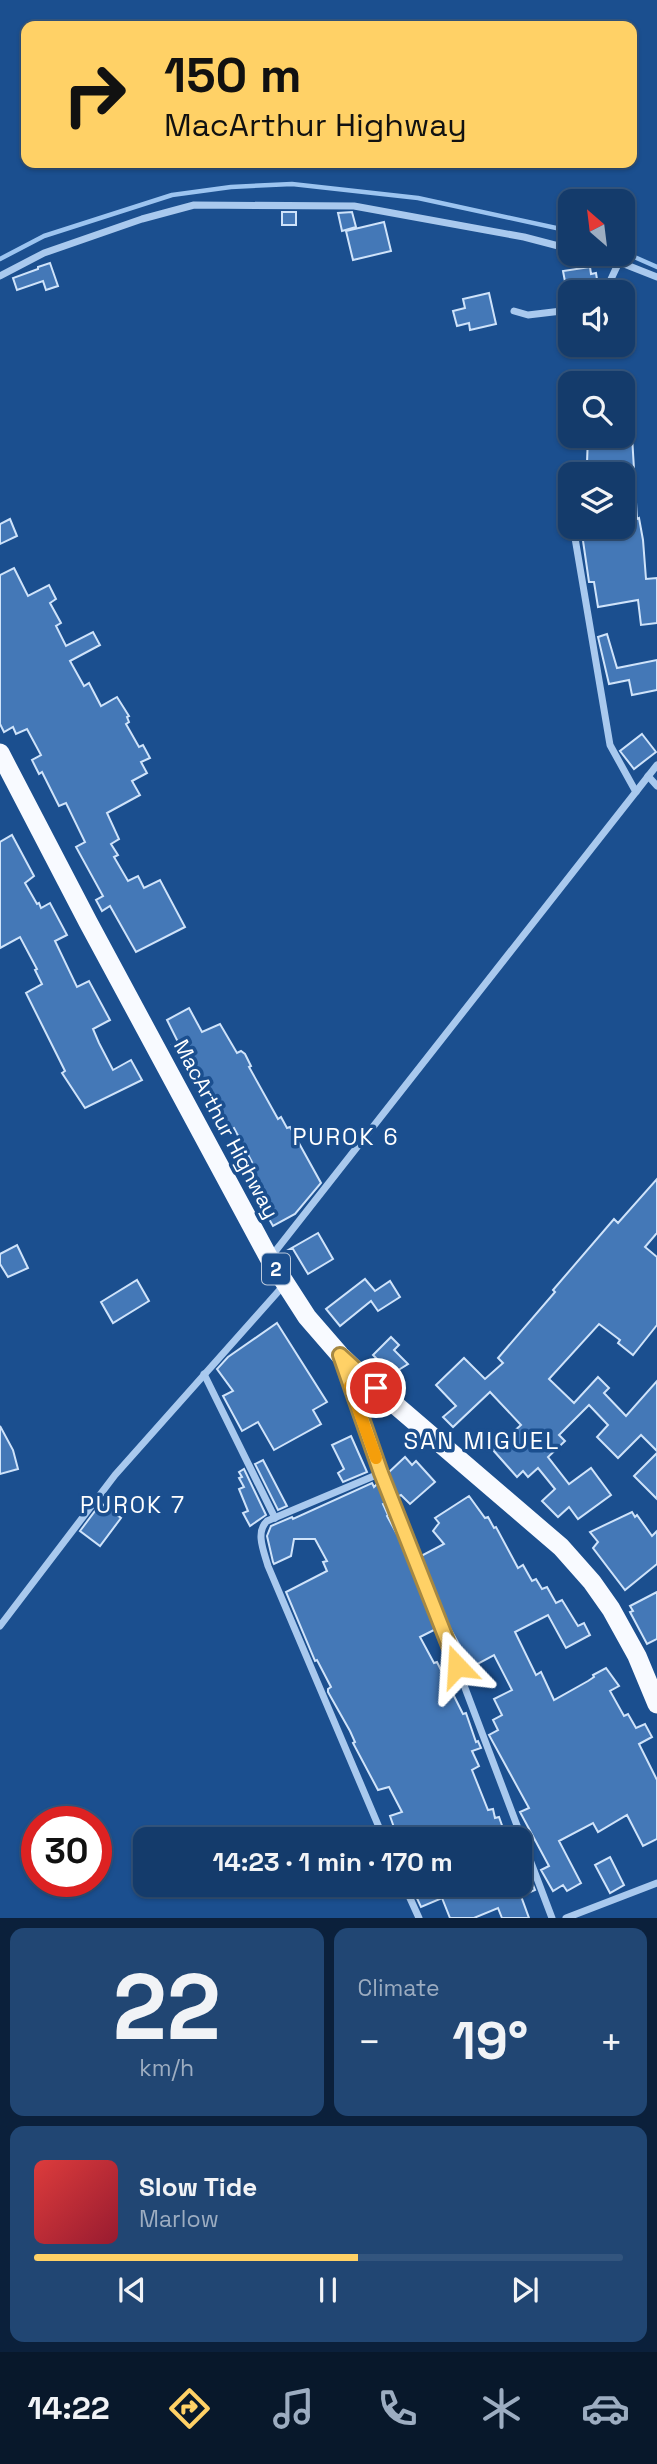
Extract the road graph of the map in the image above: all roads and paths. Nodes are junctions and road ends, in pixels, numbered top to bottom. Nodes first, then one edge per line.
1 (558, 246) edge
2 (629, 266) edge
3 (0, 276) edge
4 (657, 277) edge
5 (514, 311) dead end
6 (558, 311) edge
7 (575, 539) edge
8 (0, 753) edge
9 (657, 765) edge
10 (648, 776) junction
11 (657, 786) edge
12 (636, 792) junction
13 (269, 1258) junction
14 (285, 1284) junction
15 (340, 1355) junction
16 (204, 1374) junction
17 (381, 1473) junction
18 (275, 1518) junction
19 (0, 1626) edge
20 (652, 1678) edge
21 (657, 1704) edge
22 (379, 1827) edge
23 (657, 1883) edge
24 (409, 1897) edge
25 (419, 1918) edge
26 (552, 1918) edge
27 (566, 1918) edge

1 - 3 street
2 - 4 street
5 - 6 street
7 - 12 street
8 - 13 highway, MacArthur Highway / 2
9 - 10 street
10 - 11 street
10 - 12 street
12 - 13 street
13 - 14 highway, MacArthur Highway / 2
14 - 15 highway, MacArthur Highway / 2
14 - 16 street
15 - 17 street
15 - 20 highway, MacArthur Highway / 2
16 - 18 street
16 - 19 street
17 - 18 street
17 - 26 street
18 - 22 street
20 - 21 highway, MacArthur Highway / 2
23 - 27 street
24 - 25 street

